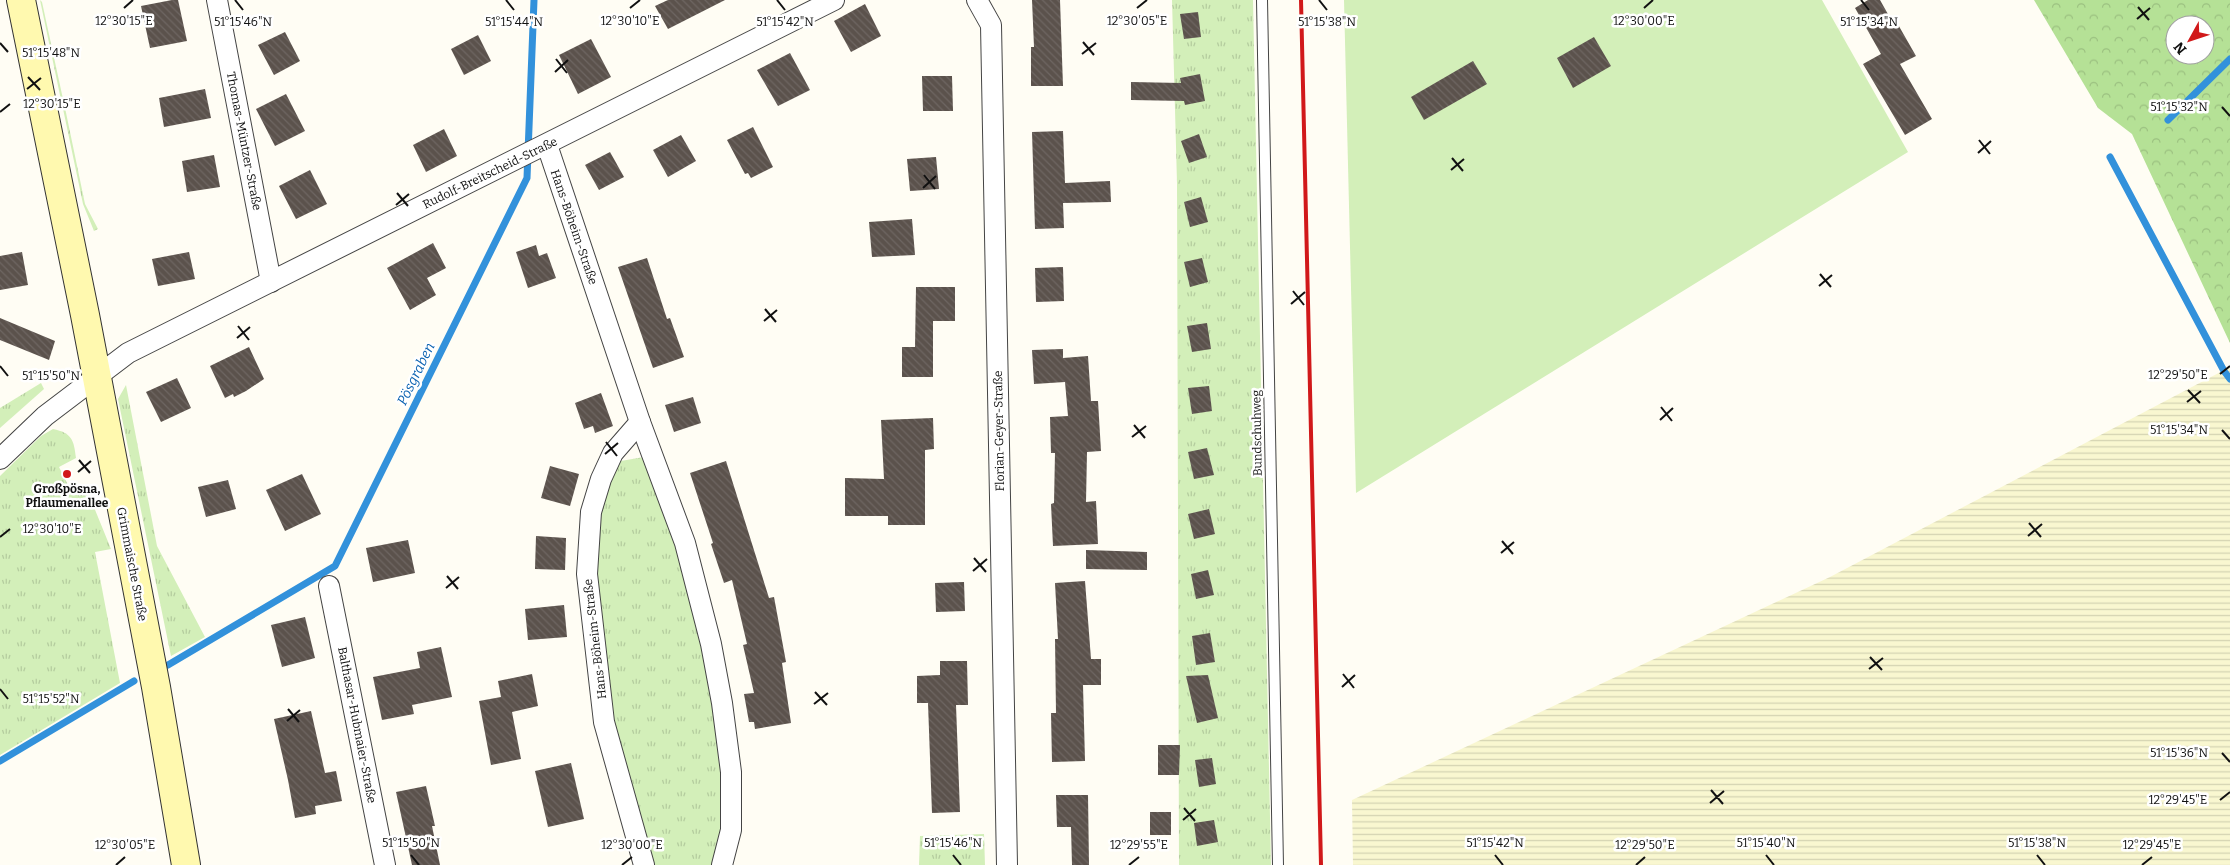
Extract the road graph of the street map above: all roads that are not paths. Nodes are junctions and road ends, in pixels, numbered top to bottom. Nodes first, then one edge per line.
1 (21, 0) edge
2 (217, 0) edge
3 (834, 0) edge
4 (977, 0) edge
5 (1262, 0) edge
6 (533, 151) junction
7 (271, 282) junction
8 (96, 377) junction
9 (640, 422) junction
10 (0, 459) edge
11 (329, 586) dead end
12 (186, 865) edge
13 (385, 865) edge
14 (644, 865) edge
15 (722, 865) edge
16 (1007, 865) edge
17 (1278, 865) edge

1 - 8 main road, Grimmaische Straße
2 - 7 street, Thomas-Müntzer-Straße
3 - 6 street, Rudolf-Breitscheid-Straße
4 - 16 street, Florian-Geyer-Straße
5 - 17 lane, Bundschuhweg
6 - 7 street, Rudolf-Breitscheid-Straße
6 - 9 street, Hans-Böheim-Straße
7 - 8 street, Rudolf-Breitscheid-Straße
8 - 10 street, Rudolf-Breitscheid-Straße
8 - 12 main road, Grimmaische Straße
9 - 14 street, Hans-Böheim-Straße
9 - 15 street, Hans-Böheim-Straße
11 - 13 street, Balthasar-Hubmaier-Straße

